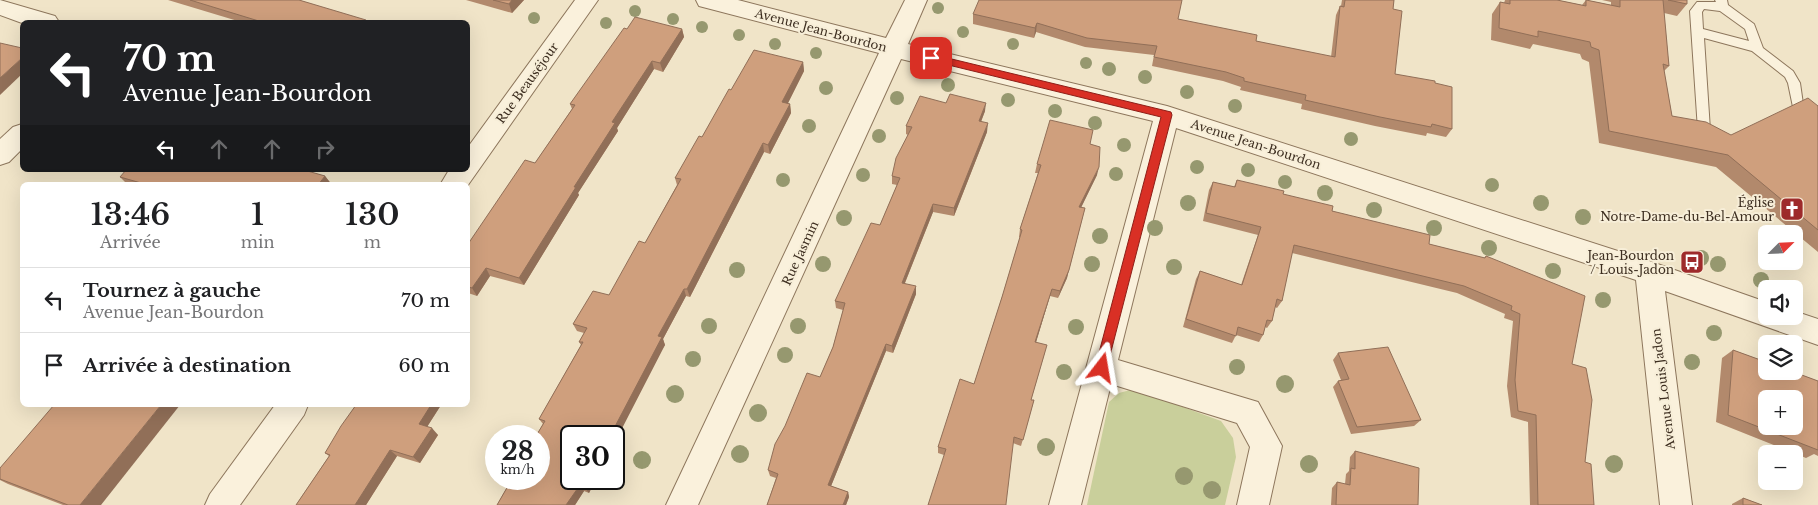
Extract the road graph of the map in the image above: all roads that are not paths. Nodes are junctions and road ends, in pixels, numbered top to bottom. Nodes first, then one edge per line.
1 (587, 0) edge
2 (707, 0) edge
3 (916, 0) edge
4 (1722, 4) edge
5 (0, 7) edge
6 (41, 20) edge
7 (1697, 32) junction
8 (1755, 46) junction
9 (895, 49) junction
10 (1797, 104) edge
11 (1167, 115) junction
12 (1704, 130) edge
13 (20, 136) edge
14 (0, 155) edge
15 (470, 161) edge
16 (1649, 273) junction
17 (1758, 311) edge
18 (1798, 325) edge
19 (1818, 332) edge
20 (1102, 368) junction
21 (293, 407) edge
22 (221, 505) edge
23 (682, 505) edge
24 (1065, 505) edge
25 (1253, 505) edge
26 (1676, 505) edge

1 - 15 street, Rue Beauséjour
2 - 9 street, Avenue Jean-Bourdon
3 - 9 street, Rue Jasmin
4 - 7 lane
4 - 8 lane
5 - 6 street
7 - 8 lane
7 - 12 lane
8 - 10 lane
9 - 11 street, Avenue Jean-Bourdon
9 - 23 street, Rue Jasmin
11 - 16 street, Avenue Jean-Bourdon
11 - 20 street
13 - 14 street
16 - 17 street, Avenue Jean-Bourdon
16 - 26 street, Avenue Louis Jadon
18 - 19 street
20 - 24 street
20 - 25 street
21 - 22 street

